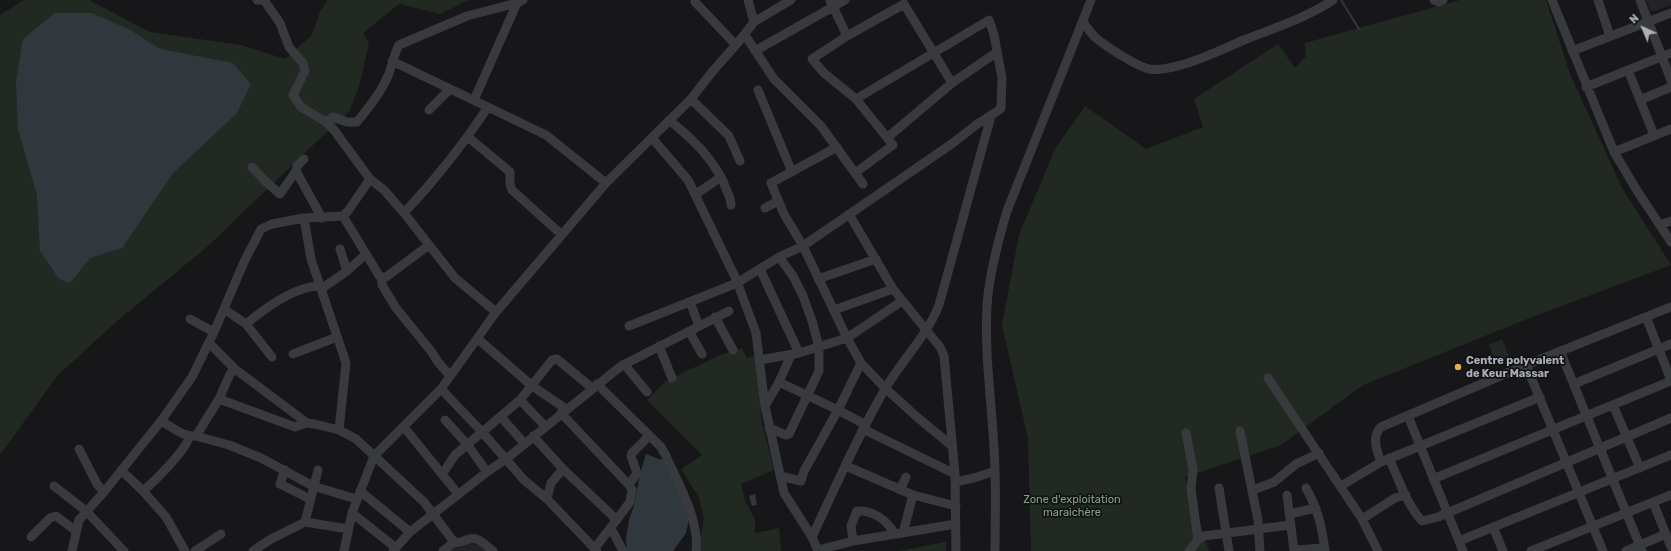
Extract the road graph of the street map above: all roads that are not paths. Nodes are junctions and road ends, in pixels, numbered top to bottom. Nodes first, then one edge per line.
1 (257, 0) edge
2 (264, 0) edge
3 (748, 0) edge
4 (791, 0) edge
5 (846, 0) edge
6 (1091, 0) edge
7 (1333, 0) edge
8 (1434, 0) edge
9 (1443, 0) edge
10 (1552, 0) edge
11 (1598, 0) edge
12 (1640, 0) edge
13 (520, 2) edge
14 (695, 2) dead end
15 (832, 3) edge
16 (1671, 13) edge
17 (1648, 21) junction
18 (754, 22) junction
19 (1083, 22) junction
20 (745, 34) junction
21 (847, 36) junction
22 (1610, 36) junction
23 (736, 45) junction
24 (755, 51) junction
25 (1572, 51) junction
26 (997, 52) junction
27 (1671, 52) edge
28 (934, 53) junction
29 (1662, 56) junction
30 (392, 61) junction
31 (1628, 70) junction
32 (1671, 80) edge
33 (952, 83) junction
34 (1586, 87) junction
35 (1671, 87) edge
36 (450, 89) junction
37 (758, 90) dead end
38 (856, 98) junction
39 (691, 99) junction
40 (474, 100) junction
41 (1640, 100) junction
42 (488, 107) junction
43 (429, 110) dead end
44 (990, 116) junction
45 (669, 120) junction
46 (326, 122) junction
47 (1671, 129) edge
48 (1654, 135) junction
49 (468, 137) junction
50 (888, 137) junction
51 (652, 138) junction
52 (837, 147) junction
53 (1614, 152) junction
54 (304, 159) dead end
55 (740, 161) dead end
56 (252, 167) dead end
57 (296, 171) junction
58 (792, 172) junction
59 (855, 173) junction
60 (721, 177) junction
61 (370, 179) junction
62 (606, 183) junction
63 (863, 184) dead end
64 (696, 194) junction
65 (778, 201) junction
66 (731, 205) dead end
67 (765, 208) dead end
68 (404, 213) junction
69 (849, 214) junction
70 (343, 216) junction
71 (304, 218) junction
72 (322, 218) junction
73 (1671, 221) edge
74 (1660, 225) junction
75 (562, 235) junction
76 (1671, 242) edge
77 (429, 245) junction
78 (803, 246) junction
79 (340, 249) dead end
80 (366, 254) junction
81 (779, 258) junction
82 (876, 259) junction
83 (760, 269) junction
84 (348, 271) junction
85 (382, 278) junction
86 (818, 279) junction
87 (737, 283) junction
88 (320, 288) junction
89 (893, 289) junction
90 (902, 301) junction
91 (690, 302) junction
92 (1671, 307) edge
93 (224, 309) junction
94 (834, 310) junction
95 (729, 311) dead end
96 (496, 312) junction
97 (715, 317) junction
98 (1646, 317) junction
99 (190, 320) dead end
100 (246, 324) junction
101 (629, 326) dead end
102 (699, 326) junction
103 (927, 330) junction
104 (689, 331) junction
105 (214, 332) junction
106 (337, 337) junction
107 (847, 338) junction
108 (478, 339) junction
109 (209, 343) junction
110 (1671, 344) edge
111 (659, 346) junction
112 (819, 347) junction
113 (1658, 349) junction
114 (733, 350) dead end
115 (1560, 351) junction
116 (293, 354) dead end
117 (702, 354) dead end
118 (795, 354) junction
119 (272, 357) dead end
120 (760, 360) junction
121 (861, 363) junction
122 (624, 364) junction
123 (1526, 365) junction
124 (235, 369) junction
125 (450, 376) junction
126 (672, 378) dead end
127 (1268, 378) dead end
128 (1671, 380) edge
129 (779, 382) junction
130 (1574, 384) junction
131 (531, 385) junction
132 (595, 386) junction
133 (885, 388) junction
134 (441, 389) junction
135 (647, 392) dead end
136 (807, 396) junction
137 (1540, 397) junction
138 (219, 399) junction
139 (520, 400) junction
140 (1613, 404) junction
141 (765, 406) junction
142 (838, 410) junction
143 (563, 411) junction
144 (1587, 415) junction
145 (1408, 416) junction
146 (501, 417) junction
147 (1671, 418) edge
148 (445, 420) dead end
149 (161, 421) junction
150 (307, 423) junction
151 (545, 426) junction
152 (404, 427) junction
153 (864, 427) junction
154 (769, 428) junction
155 (1553, 429) junction
156 (339, 430) junction
157 (1240, 431) dead end
158 (483, 433) junction
159 (1186, 433) dead end
160 (533, 436) junction
161 (649, 436) junction
162 (193, 437) junction
163 (1627, 437) junction
164 (524, 443) junction
165 (467, 444) junction
166 (952, 446) junction
167 (1420, 447) junction
168 (1600, 448) junction
169 (79, 449) dead end
170 (1319, 453) junction
171 (1671, 455) edge
172 (374, 456) junction
173 (506, 459) junction
174 (1385, 460) junction
175 (1567, 462) junction
176 (846, 466) junction
177 (1640, 468) junction
178 (563, 469) junction
179 (121, 470) junction
180 (285, 470) junction
181 (318, 470) dead end
182 (995, 471) junction
183 (487, 472) junction
184 (443, 473) junction
185 (780, 476) junction
186 (906, 477) dead end
187 (955, 478) junction
188 (1433, 479) junction
189 (1613, 479) junction
190 (629, 485) junction
191 (54, 486) dead end
192 (313, 486) junction
193 (1341, 486) junction
194 (1219, 488) dead end
195 (1306, 488) dead end
196 (360, 490) junction
197 (900, 490) junction
198 (1253, 490) junction
199 (143, 491) junction
200 (104, 492) junction
201 (1579, 492) junction
202 (458, 494) junction
203 (1671, 494) edge
204 (913, 495) junction
205 (1287, 495) dead end
206 (1406, 495) junction
207 (310, 499) junction
208 (546, 499) junction
209 (356, 500) junction
210 (1653, 502) junction
211 (956, 506) junction
212 (1316, 508) junction
213 (86, 511) junction
214 (1626, 512) junction
215 (352, 513) junction
216 (1447, 513) junction
217 (1289, 514) junction
218 (433, 515) junction
219 (1362, 519) junction
220 (617, 520) junction
221 (305, 522) junction
222 (956, 524) junction
223 (1290, 525) junction
224 (1593, 526) junction
225 (1493, 527) junction
226 (348, 529) junction
227 (610, 530) junction
228 (1259, 530) junction
229 (76, 531) junction
230 (410, 532) junction
231 (221, 534) dead end
232 (899, 534) junction
233 (1227, 534) junction
234 (1666, 534) junction
235 (31, 537) dead end
236 (812, 537) junction
237 (1198, 540) junction
238 (853, 541) junction
239 (1459, 541) junction
240 (454, 542) junction
241 (1671, 546) edge
242 (1641, 548) edge
243 (395, 549) edge
244 (596, 550) edge
245 (818, 550) edge
246 (1294, 550) edge
247 (1325, 550) edge
248 (1537, 550) edge
249 (72, 551) edge
250 (124, 551) edge
251 (185, 551) edge
252 (195, 551) edge
253 (253, 551) edge
254 (344, 551) edge
255 (443, 551) edge
256 (492, 551) edge
257 (623, 551) edge
258 (696, 551) edge
259 (956, 551) edge
260 (994, 551) edge
261 (1189, 551) edge
262 (1228, 551) edge
263 (1260, 551) edge
264 (1376, 551) edge
265 (1463, 551) edge
266 (1503, 551) edge
267 (1603, 551) edge
268 (1626, 551) edge

1 - 2 street
2 - 46 street
3 - 18 street
4 - 18 street
5 - 15 street
6 - 19 street
7 - 19 street
8 - 9 street
10 - 25 street
11 - 22 street
12 - 17 street
13 - 30 street
13 - 40 street
14 - 23 street
15 - 21 street
15 - 24 street
16 - 17 street
17 - 22 street
17 - 29 street
18 - 20 street
19 - 182 street
20 - 23 street
20 - 24 street
21 - 28 street
21 - 38 street
22 - 25 street
23 - 39 street
24 - 52 street
25 - 34 street
26 - 28 street
26 - 33 street
26 - 44 street
27 - 29 street
28 - 33 street
28 - 38 street
29 - 31 street
29 - 32 street
30 - 36 street
30 - 46 street
31 - 34 street
31 - 41 street
33 - 50 street
34 - 53 street
35 - 41 street
36 - 40 street
36 - 43 street
37 - 58 street
38 - 50 street
39 - 45 street
39 - 55 street
40 - 42 street
41 - 48 street
42 - 49 street
42 - 62 street
44 - 69 street
44 - 103 street
45 - 51 street
45 - 60 street
46 - 61 street
47 - 48 street
48 - 53 street
49 - 68 street
49 - 75 street
50 - 59 street
51 - 62 street
51 - 64 street
52 - 58 street
52 - 59 street
53 - 74 street
54 - 57 street
56 - 57 street
57 - 72 street
58 - 65 street
59 - 63 street
60 - 64 street
60 - 66 street
61 - 68 street
61 - 70 street
62 - 75 street
64 - 87 street
65 - 67 street
65 - 78 street
68 - 77 street
69 - 78 street
69 - 82 street
70 - 72 street
70 - 80 street
71 - 72 street
71 - 88 street
71 - 93 street
73 - 74 street
74 - 76 street
75 - 96 street
77 - 85 street
77 - 96 street
78 - 81 street
78 - 86 street
79 - 84 street
80 - 84 street
80 - 85 street
81 - 83 street
81 - 112 street
82 - 86 street
82 - 89 street
83 - 87 street
83 - 118 street
84 - 88 street
85 - 125 street
86 - 94 street
87 - 91 street
87 - 120 street
88 - 100 street
88 - 106 street
89 - 90 street
89 - 94 street
90 - 103 street
90 - 107 street
91 - 101 street
91 - 102 street
92 - 98 street
93 - 100 street
93 - 105 street
94 - 107 street
95 - 97 street
96 - 108 street
97 - 102 street
97 - 114 street
98 - 113 street
98 - 115 street
99 - 105 street
100 - 119 street
102 - 104 street
103 - 133 street
103 - 166 street
104 - 111 street
104 - 117 street
105 - 109 street
106 - 116 street
106 - 156 street
107 - 112 street
107 - 121 street
108 - 125 street
108 - 131 street
109 - 124 street
109 - 149 street
110 - 113 street
111 - 122 street
111 - 126 street
112 - 118 street
112 - 136 street
113 - 128 street
113 - 130 street
115 - 123 street
115 - 130 street
118 - 120 street
118 - 129 street
120 - 141 street
121 - 133 street
121 - 142 street
122 - 132 street
122 - 135 street
123 - 137 street
123 - 145 street
124 - 138 street
124 - 150 street
125 - 134 street
127 - 170 street
128 - 140 street
129 - 136 street
129 - 141 street
130 - 144 street
131 - 132 street
131 - 139 street
131 - 143 street
132 - 143 street
132 - 161 street
133 - 153 street
133 - 166 street
134 - 152 street
134 - 158 street
136 - 142 street
136 - 154 street
137 - 155 street
137 - 167 street
138 - 150 street
138 - 162 street
139 - 146 street
139 - 151 street
140 - 144 street
140 - 163 street
141 - 154 street
142 - 153 street
142 - 185 street
143 - 151 street
143 - 190 street
144 - 155 street
144 - 168 street
145 - 167 street
145 - 174 street
146 - 158 street
146 - 164 street
147 - 163 street
148 - 165 street
149 - 162 street
149 - 179 street
150 - 156 street
151 - 160 street
152 - 172 street
152 - 184 street
153 - 176 street
153 - 187 street
154 - 185 street
155 - 175 street
155 - 188 street
156 - 172 street
157 - 198 street
158 - 165 street
158 - 173 street
159 - 237 street
160 - 164 street
160 - 178 street
161 - 190 street
161 - 258 street
162 - 180 street
162 - 199 street
163 - 168 street
163 - 177 street
164 - 173 street
165 - 183 street
165 - 184 street
166 - 187 street
167 - 174 street
167 - 188 street
168 - 175 street
168 - 189 street
169 - 200 street
170 - 193 street
170 - 198 street
171 - 177 street
172 - 196 street
172 - 218 street
173 - 183 street
173 - 208 street
174 - 193 street
174 - 206 street
175 - 201 street
175 - 216 street
176 - 197 street
176 - 236 street
177 - 189 street
178 - 208 street
178 - 220 street
179 - 199 street
179 - 200 street
180 - 192 street
180 - 207 street
181 - 192 street
182 - 187 street
182 - 260 street
183 - 202 street
184 - 202 street
185 - 236 street
186 - 197 street
187 - 211 street
188 - 216 street
189 - 201 street
189 - 214 street
190 - 220 street
191 - 213 street
192 - 207 street
192 - 209 street
193 - 219 street
194 - 233 street
195 - 212 street
196 - 209 street
196 - 230 street
197 - 204 street
198 - 228 street
199 - 251 street
200 - 213 street
201 - 224 street
201 - 225 street
202 - 218 street
203 - 210 street
204 - 211 street
204 - 232 street
205 - 217 street
206 - 216 street
206 - 219 street
207 - 221 street
208 - 244 street
209 - 215 street
210 - 214 street
210 - 234 street
211 - 222 street
212 - 217 street
212 - 247 street
213 - 229 street
213 - 250 street
214 - 224 street
214 - 242 street
215 - 226 street
215 - 243 street
216 - 239 street
217 - 223 street
218 - 230 street
218 - 240 street
219 - 264 street
220 - 227 street
221 - 226 street
221 - 253 street
222 - 232 street
222 - 259 street
223 - 228 street
223 - 246 street
224 - 248 street
224 - 267 street
225 - 239 street
225 - 266 street
226 - 254 street
227 - 244 street
227 - 257 street
228 - 233 street
228 - 263 street
229 - 235 street
229 - 249 street
230 - 243 street
231 - 252 street
232 - 238 street
232 - 238 street
233 - 237 street
233 - 262 street
234 - 241 street
234 - 242 street
236 - 245 street
237 - 261 street
238 - 245 street
239 - 265 street
240 - 255 street
240 - 256 street
242 - 268 street
246 - 247 street

